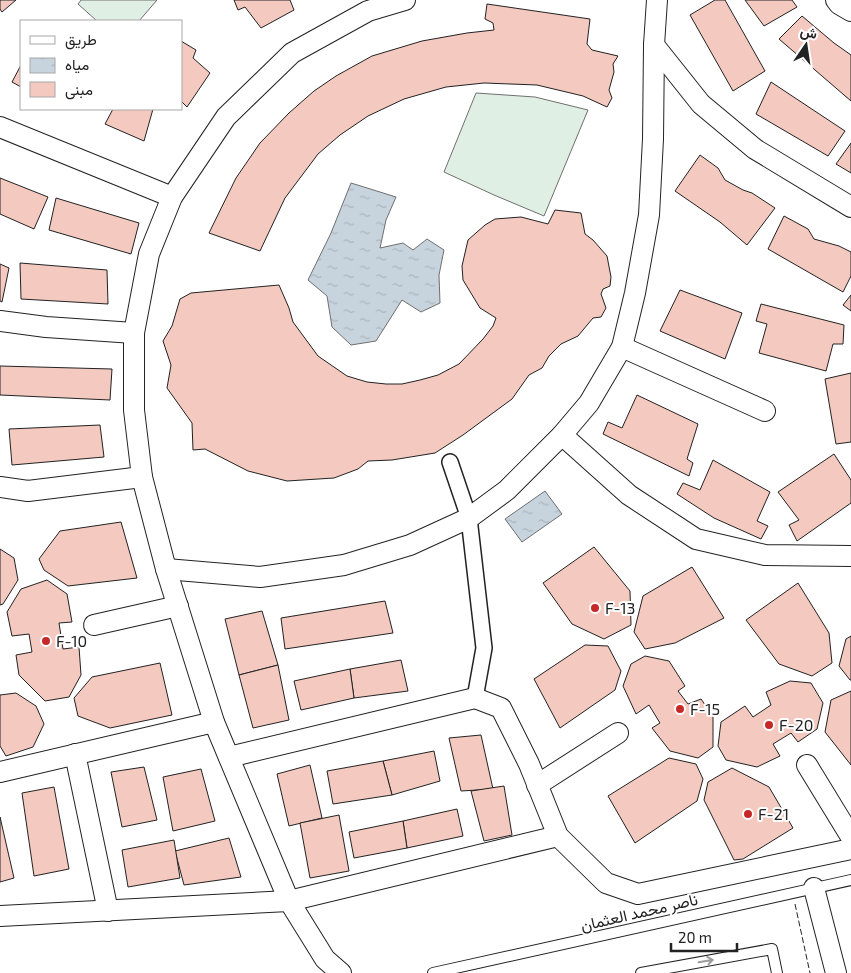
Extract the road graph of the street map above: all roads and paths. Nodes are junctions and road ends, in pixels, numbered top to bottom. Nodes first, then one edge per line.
1 (405, 0) edge
2 (657, 0) edge
3 (836, 0) edge
4 (851, 11) edge
5 (654, 45) junction
6 (0, 127) edge
7 (172, 197) junction
8 (851, 207) edge
9 (0, 321) edge
10 (134, 333) junction
11 (622, 347) junction
12 (765, 411) dead end
13 (562, 436) junction
14 (450, 462) dead end
15 (142, 478) junction
16 (0, 486) edge
17 (469, 518) junction
18 (851, 556) edge
19 (166, 570) junction
20 (178, 606) junction
21 (94, 625) dead end
22 (476, 698) junction
23 (214, 722) junction
24 (618, 733) dead end
25 (75, 754) junction
26 (228, 757) junction
27 (807, 766) dead end
28 (0, 772) edge
29 (538, 785) junction
30 (558, 836) junction
31 (851, 837) edge
32 (851, 849) edge
33 (851, 880) edge
34 (814, 888) junction
35 (289, 901) junction
36 (108, 910) junction
37 (0, 916) edge
38 (341, 973) edge
39 (433, 973) edge
40 (641, 973) edge
41 (777, 973) edge
42 (836, 973) edge

1 - 7 street
2 - 5 street
3 - 4 street
5 - 8 street
5 - 11 street
6 - 7 street
7 - 10 street
9 - 10 street
10 - 15 street
11 - 12 street
11 - 13 street
13 - 17 street
13 - 18 street
14 - 17 street
15 - 16 street
15 - 19 street
17 - 19 street
17 - 22 street
19 - 20 street
20 - 21 street
20 - 23 street
22 - 26 street
22 - 29 street
23 - 25 street
23 - 26 street
24 - 29 street
25 - 28 street
25 - 36 street
26 - 35 street
27 - 31 street
29 - 30 street
30 - 32 street
30 - 35 street
33 - 34 lane, ناصر محمد العثمان
34 - 39 lane, ناصر محمد العثمان
34 - 42 street
35 - 36 street
35 - 38 street
36 - 37 street
40 -> 41 lane

